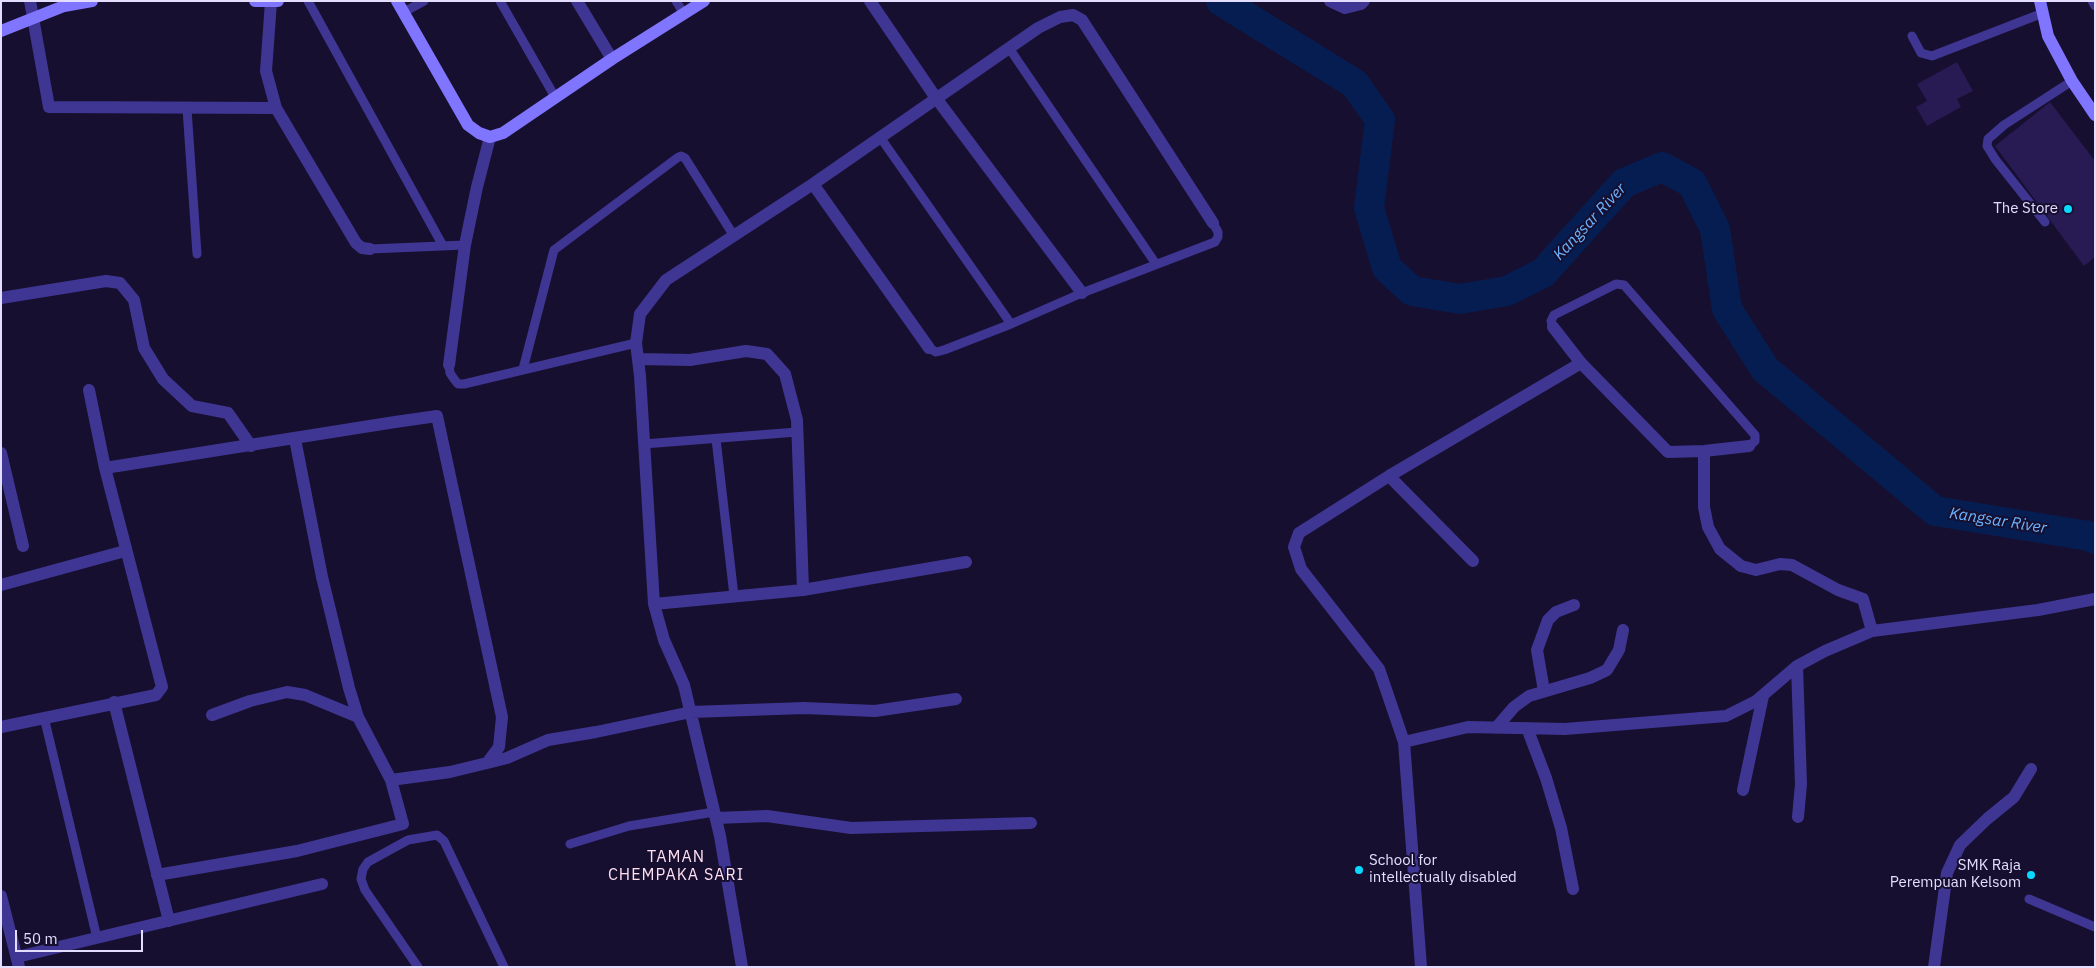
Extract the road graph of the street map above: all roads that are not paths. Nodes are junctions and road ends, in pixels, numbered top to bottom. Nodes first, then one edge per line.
1 (30, 1) edge
2 (92, 1) edge
3 (255, 1) edge
4 (308, 1) edge
5 (397, 1) edge
6 (424, 1) edge
7 (500, 1) edge
8 (577, 1) edge
9 (676, 1) edge
10 (704, 1) edge
11 (870, 1) edge
12 (1330, 1) edge
13 (1364, 1) edge
14 (2092, 1) edge
15 (275, 2) edge
16 (2095, 6) edge
17 (2041, 7) edge
18 (404, 12) junction
19 (684, 14) junction
20 (34, 18) junction
21 (1, 31) edge
22 (1912, 36) dead end
23 (1009, 48) junction
24 (612, 59) junction
25 (2072, 82) junction
26 (555, 98) junction
27 (936, 98) junction
28 (276, 108) junction
29 (187, 109) junction
30 (2095, 115) edge
31 (490, 136) junction
32 (880, 137) junction
33 (813, 184) junction
34 (2045, 222) dead end
35 (1213, 223) joint
36 (734, 236) junction
37 (443, 246) junction
38 (466, 246) junction
39 (370, 249) joint
40 (198, 254) dead end
41 (1156, 264) junction
42 (1082, 293) junction
43 (1, 298) edge
44 (1011, 324) junction
45 (1553, 328) joint
46 (636, 343) junction
47 (929, 348) joint
48 (638, 359) junction
49 (1581, 363) junction
50 (449, 364) joint
51 (524, 369) junction
52 (89, 390) dead end
53 (797, 432) junction
54 (295, 439) junction
55 (716, 439) junction
56 (644, 444) junction
57 (251, 446) junction
58 (1749, 446) joint
59 (1704, 451) junction
60 (1, 453) edge
61 (105, 468) junction
62 (1389, 476) junction
63 (23, 546) dead end
64 (125, 551) junction
65 (1473, 561) dead end
66 (966, 562) dead end
67 (1, 585) edge
68 (803, 590) junction
69 (734, 596) junction
70 (2095, 599) edge
71 (654, 604) junction
72 (1574, 605) dead end
73 (1623, 630) dead end
74 (1872, 631) junction
75 (1797, 666) junction
76 (1544, 691) junction
77 (1763, 696) junction
78 (956, 699) dead end
79 (114, 702) junction
80 (691, 712) junction
81 (212, 714) dead end
82 (44, 717) junction
83 (358, 717) junction
84 (1, 727) edge
85 (1496, 728) junction
86 (1528, 728) junction
87 (1404, 742) junction
88 (487, 763) junction
89 (2031, 768) dead end
90 (391, 780) junction
91 (1743, 790) dead end
92 (715, 815) junction
93 (1798, 817) dead end
94 (1031, 823) dead end
95 (403, 824) junction
96 (408, 840) junction
97 (570, 844) dead end
98 (158, 875) junction
99 (322, 884) dead end
100 (1573, 889) dead end
101 (1, 896) edge
102 (2029, 899) dead end
103 (169, 920) junction
104 (2095, 927) edge
105 (96, 938) junction
106 (18, 962) edge
107 (418, 967) edge
108 (504, 967) edge
109 (742, 967) edge
110 (1421, 967) edge
111 (1934, 967) edge

1 - 20 street
2 - 20 street
3 - 15 street
4 - 37 lane
5 - 18 street
6 - 18 lane
7 - 26 lane
8 - 24 street
9 - 19 lane
10 - 19 street
11 - 27 street
12 - 13 street
14 - 16 lane
15 - 28 street
17 - 22 lane
17 - 25 street
18 - 31 street
19 - 24 street
20 - 21 street
20 - 29 street
23 - 27 street
23 - 35 street
23 - 41 lane
24 - 26 street
25 - 30 street
25 - 34 lane
26 - 31 street
27 - 32 street
27 - 42 street
28 - 29 street
28 - 39 street
29 - 40 lane
31 - 38 street
32 - 33 street
32 - 44 lane
33 - 36 street
33 - 47 street
35 - 41 lane
36 - 46 street
36 - 51 lane
37 - 38 lane
37 - 39 lane
38 - 50 street
41 - 42 lane
42 - 44 lane
43 - 57 street
44 - 47 lane
45 - 49 street
45 - 58 lane
46 - 48 street
46 - 51 lane
48 - 53 street
48 - 56 street
49 - 59 street
49 - 62 street
50 - 51 lane
52 - 61 street
53 - 55 lane
53 - 68 street
54 - 57 street
54 - 83 street
54 - 88 street
55 - 56 lane
55 - 69 lane
56 - 71 street
57 - 61 street
58 - 59 street
59 - 74 street
60 - 63 street
61 - 64 street
62 - 65 street
62 - 87 street
64 - 67 street
64 - 79 street
66 - 68 street
68 - 69 street
69 - 71 street
70 - 74 street
71 - 80 street
72 - 76 street
73 - 76 street
74 - 75 street
75 - 77 street
75 - 93 street
76 - 85 street
77 - 86 street
77 - 91 street
78 - 80 street
79 - 82 street
79 - 98 street
80 - 88 street
80 - 92 street
81 - 83 street
82 - 84 street
82 - 105 lane
83 - 90 street
85 - 86 street
85 - 87 street
86 - 100 street
87 - 110 street
88 - 90 street
89 - 111 street
90 - 95 street
92 - 94 street
92 - 97 lane
92 - 109 street
95 - 96 lane
95 - 98 street
96 - 107 lane
96 - 108 lane
98 - 103 street
99 - 103 street
101 - 106 street
102 - 104 lane
103 - 105 street
105 - 106 street

